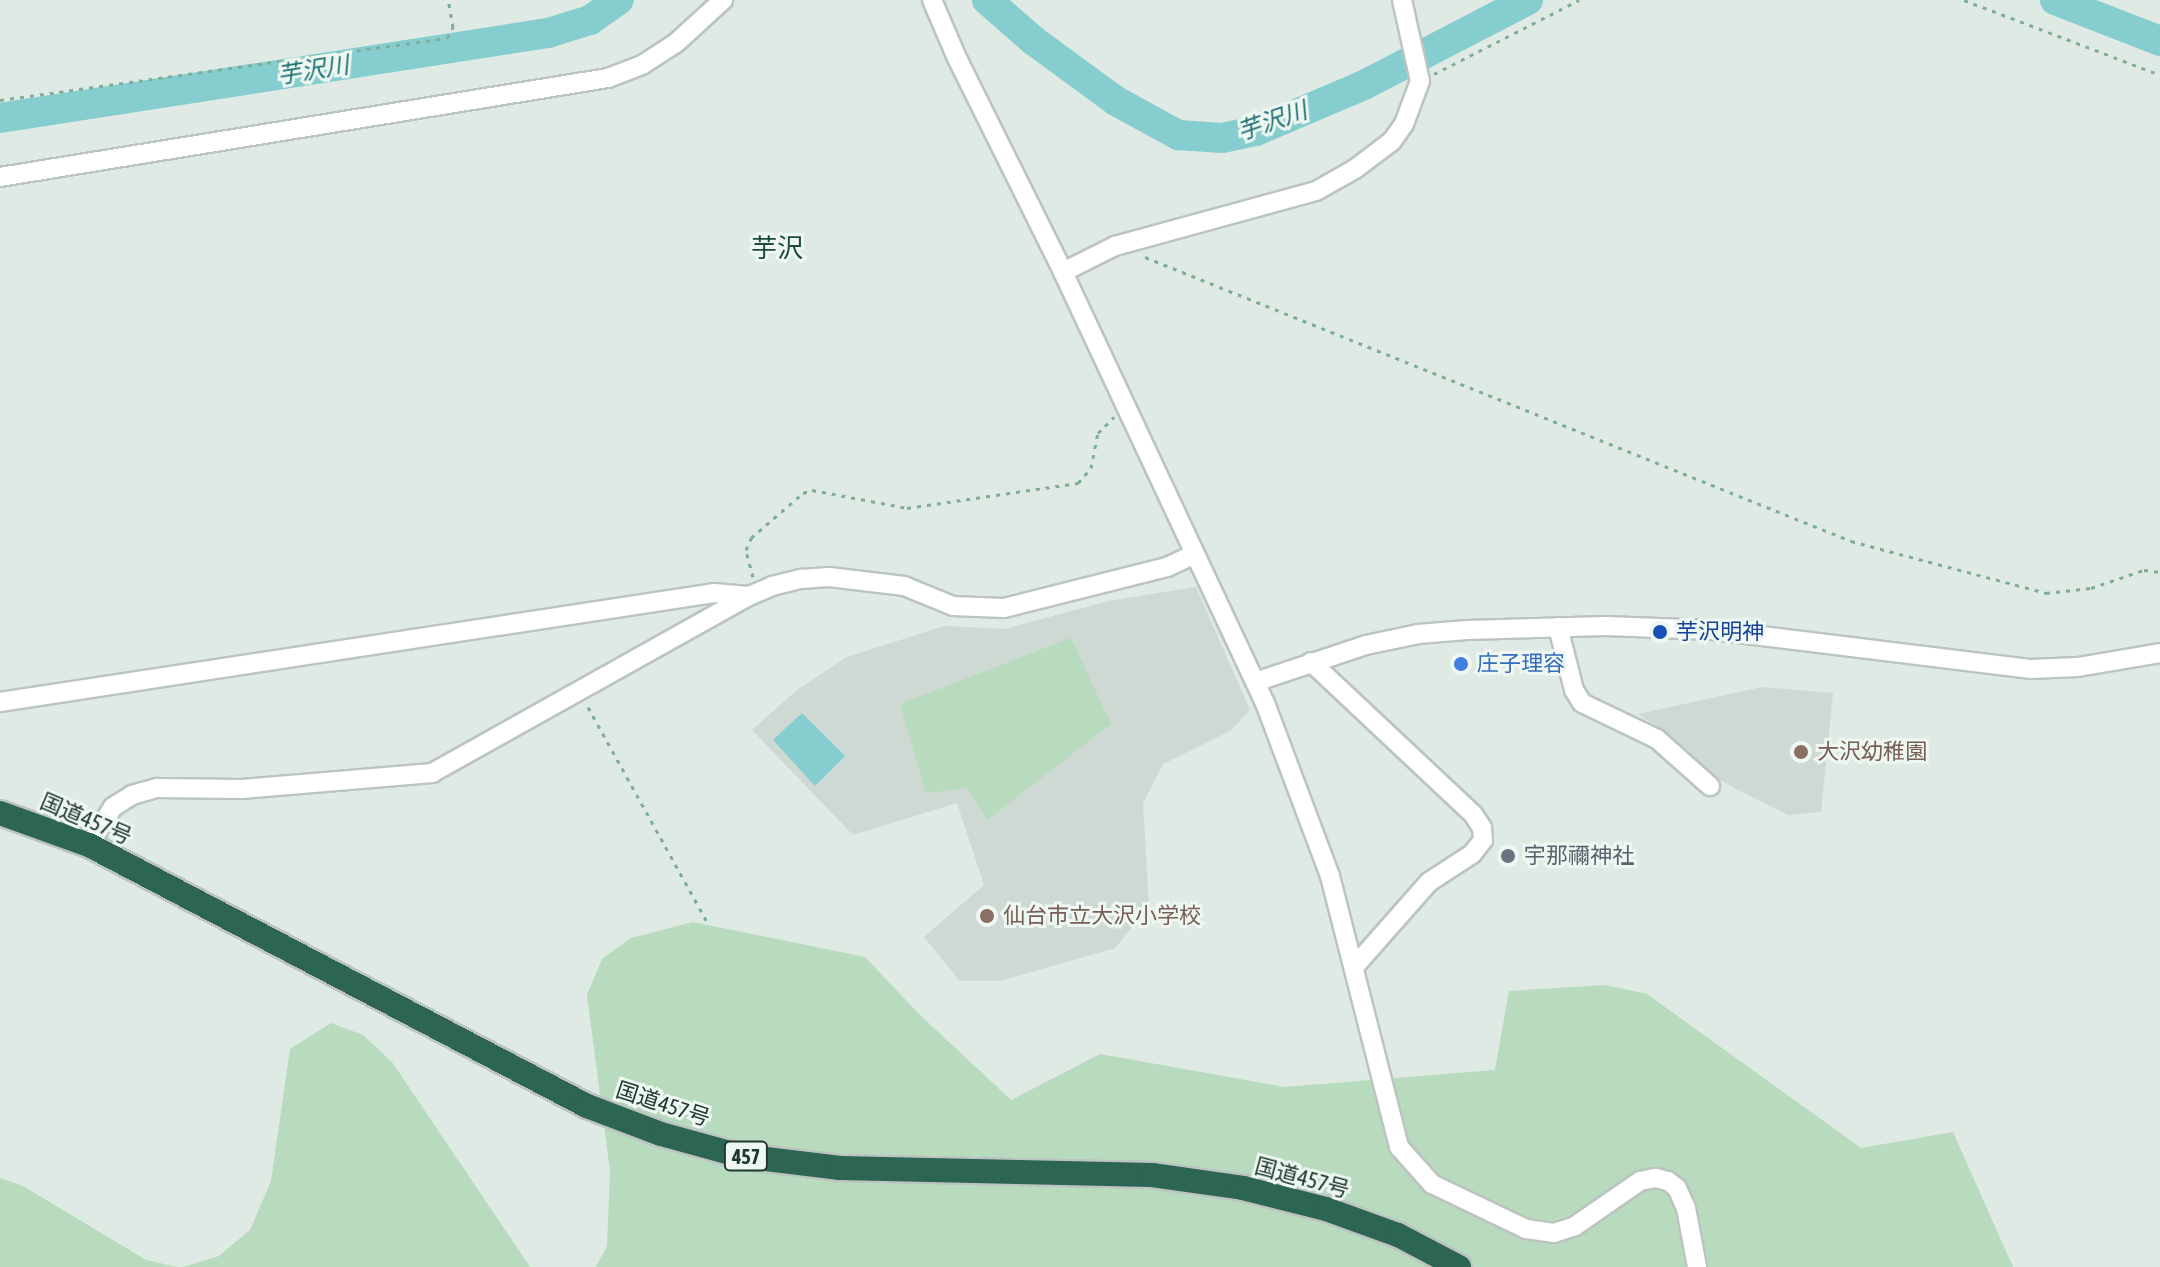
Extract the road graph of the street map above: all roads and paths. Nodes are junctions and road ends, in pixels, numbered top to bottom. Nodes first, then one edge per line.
1 (448, 0) edge
2 (723, 0) edge
3 (932, 0) edge
4 (1402, 0) edge
5 (1579, 0) edge
6 (1964, 0) edge
7 (2160, 75) edge
8 (1420, 76) junction
9 (0, 100) edge
10 (0, 177) edge
11 (1115, 246) junction
12 (1063, 272) junction
13 (1129, 411) junction
14 (1193, 555) junction
15 (2160, 572) edge
16 (749, 596) junction
17 (1558, 627) junction
18 (2160, 653) edge
19 (1311, 662) junction
20 (1255, 682) junction
21 (578, 690) junction
22 (0, 702) edge
23 (1710, 786) dead end
24 (0, 813) edge
25 (89, 845) junction
26 (709, 925) dead end
27 (1355, 966) junction
28 (1459, 1267) edge
29 (1697, 1267) edge

1 - 9 path
2 - 10 street
3 - 12 street
4 - 8 street
5 - 8 path
6 - 7 path
8 - 11 street
11 - 12 street
11 - 15 path
12 - 13 street
13 - 14 street
13 - 16 path
14 - 16 street
14 - 20 street
16 - 21 street
16 - 22 street
17 - 18 street
17 - 19 street
17 - 23 street
19 - 20 street
19 - 27 street
20 - 27 street
21 - 25 street
21 - 26 path
24 - 25 highway, 国道457号 / 457
25 - 28 highway, 国道457号 / 457
27 - 29 street

